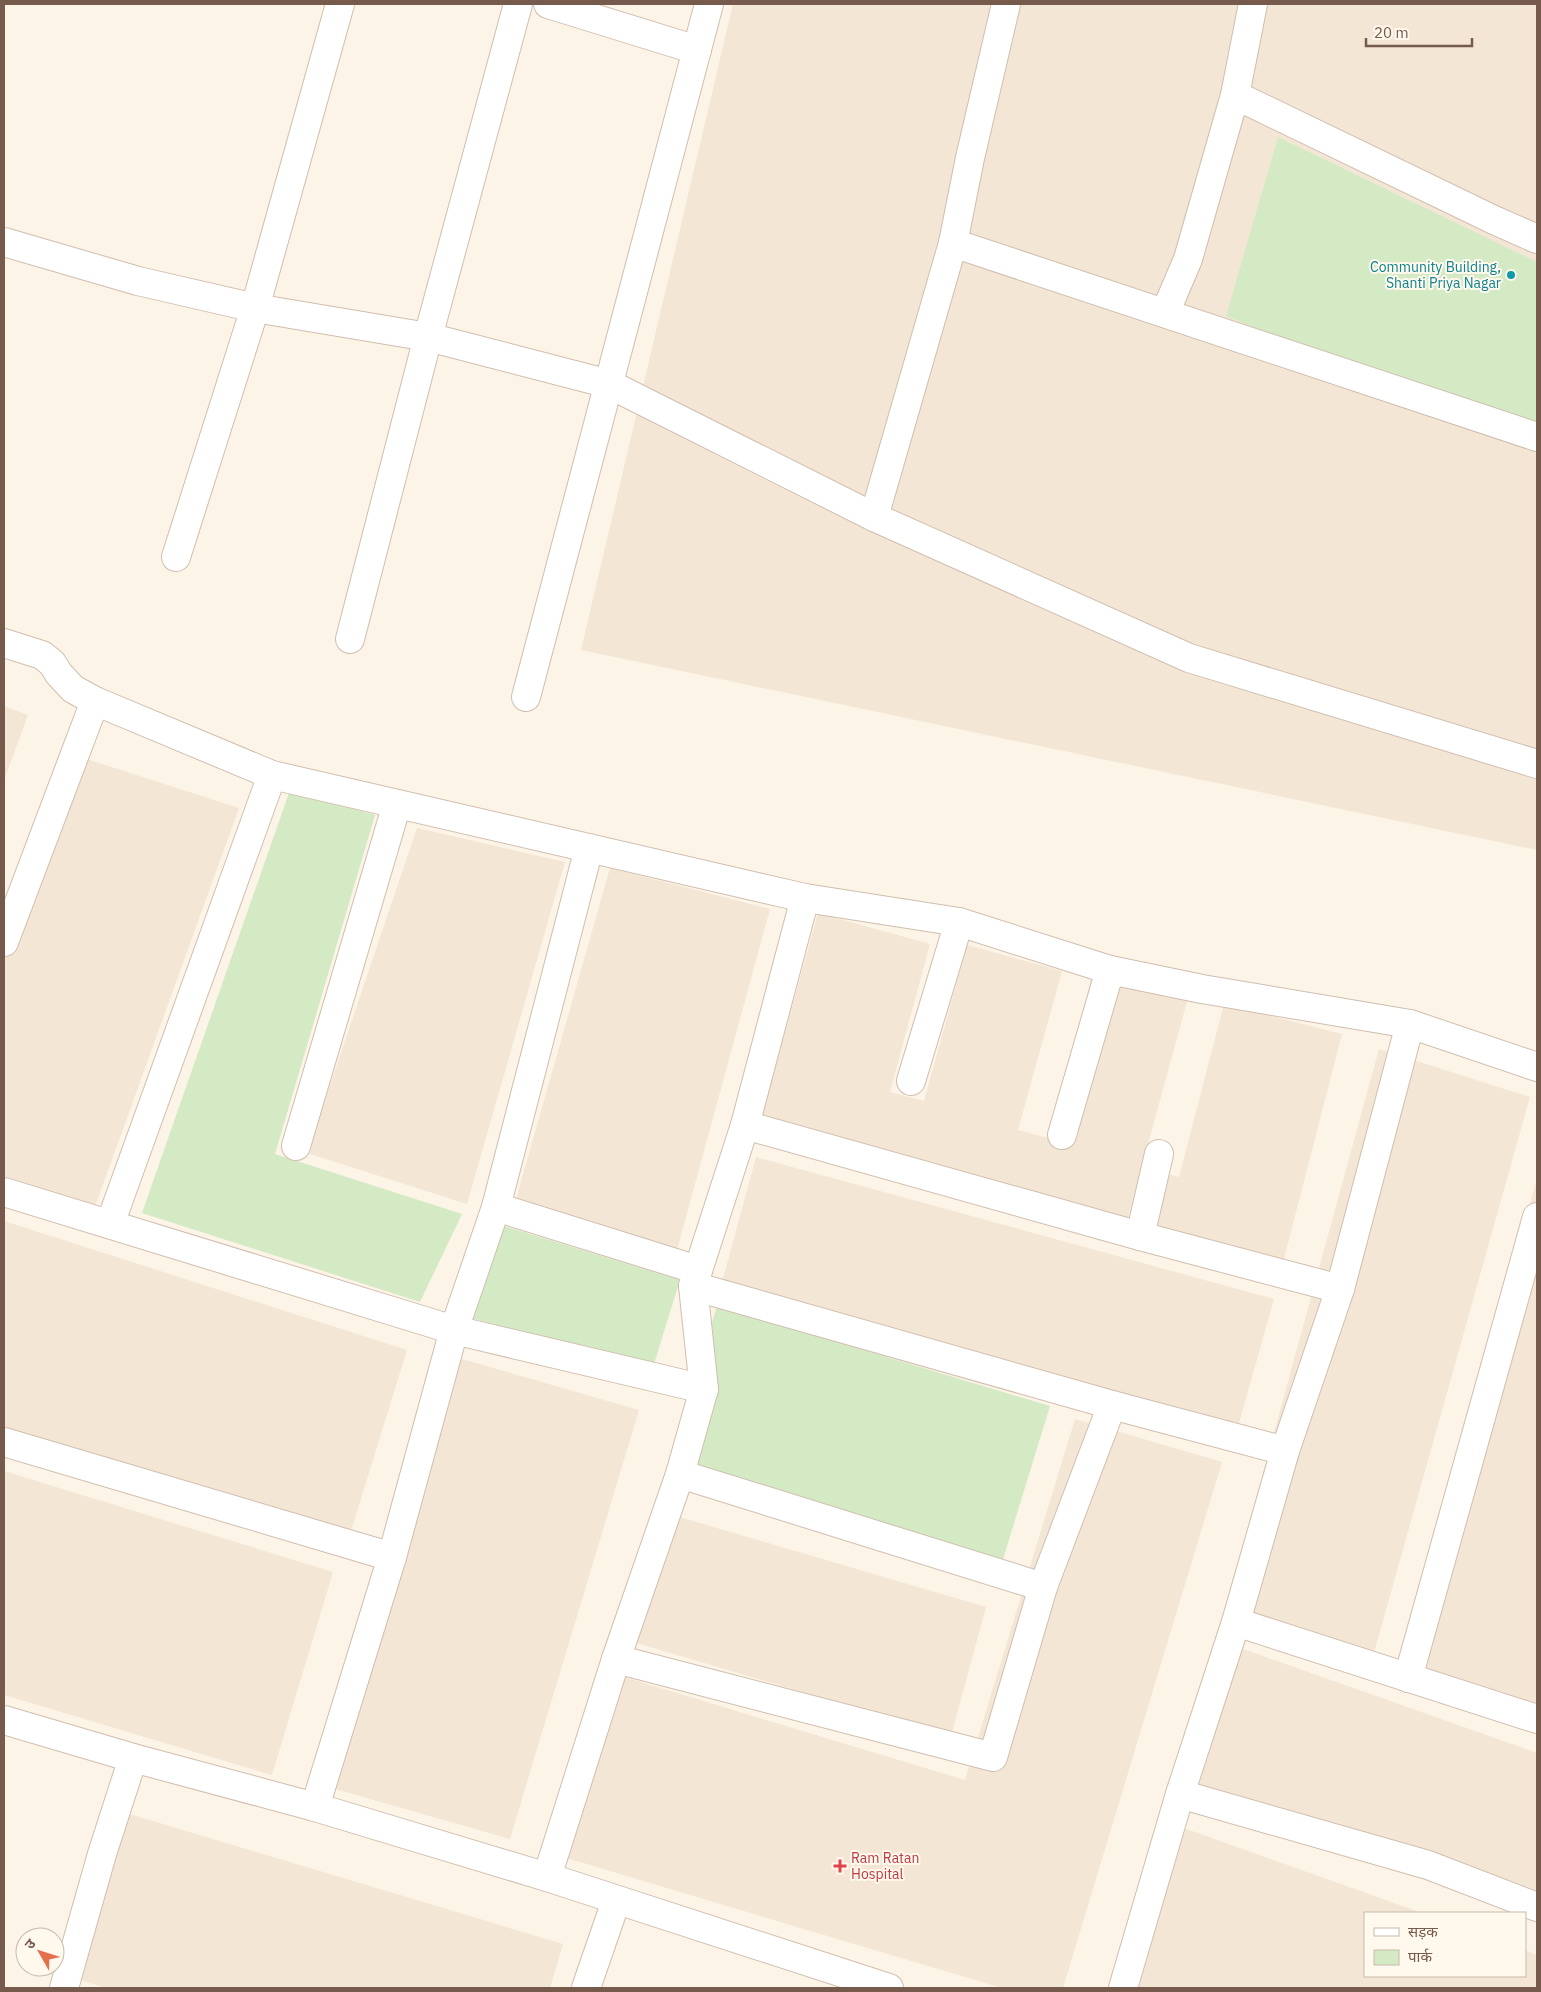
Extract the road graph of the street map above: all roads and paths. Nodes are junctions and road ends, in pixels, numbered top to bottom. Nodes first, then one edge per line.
1 (340, 4) edge
2 (518, 4) edge
3 (548, 4) edge
4 (709, 4) edge
5 (1006, 4) edge
6 (1253, 4) edge
7 (697, 50) junction
8 (1235, 95) junction
9 (1537, 238) edge
10 (4, 242) edge
11 (954, 243) junction
12 (255, 308) junction
13 (1165, 313) junction
14 (428, 337) junction
15 (609, 384) junction
16 (1534, 429) edge
17 (874, 517) junction
18 (176, 557) dead end
19 (350, 639) dead end
20 (4, 643) edge
21 (526, 697) dead end
22 (95, 701) junction
23 (1537, 764) edge
24 (272, 775) junction
25 (397, 804) junction
26 (589, 848) junction
27 (805, 898) junction
28 (959, 922) junction
29 (4, 942) edge
30 (1110, 970) junction
31 (1410, 1024) junction
32 (1537, 1067) edge
33 (911, 1081) dead end
34 (745, 1125) junction
35 (1062, 1134) dead end
36 (296, 1146) dead end
37 (1159, 1154) dead end
38 (4, 1192) edge
39 (496, 1207) junction
40 (1537, 1217) edge
41 (110, 1224) junction
42 (1140, 1236) junction
43 (696, 1278) junction
44 (1340, 1289) junction
45 (454, 1330) junction
46 (704, 1389) junction
47 (1112, 1405) junction
48 (4, 1442) edge
49 (1285, 1451) junction
50 (680, 1474) junction
51 (392, 1558) junction
52 (1043, 1587) junction
53 (1236, 1622) junction
54 (616, 1659) junction
55 (1408, 1678) junction
56 (1537, 1719) edge
57 (4, 1720) edge
58 (133, 1758) junction
59 (1180, 1794) junction
60 (315, 1807) junction
61 (547, 1877) junction
62 (616, 1901) junction
63 (1537, 1907) edge
64 (64, 1988) edge
65 (586, 1988) edge
66 (889, 1988) edge
67 (1123, 1988) edge

1 - 12 street
2 - 14 street
3 - 7 street
4 - 7 street
5 - 11 street
6 - 8 street
7 - 15 street
8 - 9 street
8 - 13 street
10 - 12 street
11 - 13 street
11 - 17 street
12 - 14 street
12 - 18 street
13 - 16 street
14 - 15 street
14 - 19 street
15 - 17 street
15 - 21 street
17 - 23 street
20 - 22 street
22 - 24 street
22 - 29 street
24 - 25 street
24 - 41 street
25 - 26 street
25 - 36 street
26 - 27 street
26 - 39 street
27 - 28 street
27 - 34 street
28 - 30 street
28 - 33 street
30 - 31 street
30 - 35 street
31 - 32 street
31 - 44 street
34 - 42 street
34 - 43 street
37 - 42 street
38 - 41 street
39 - 43 street
39 - 45 street
40 - 55 street
41 - 45 street
42 - 44 street
43 - 46 street
43 - 47 street
44 - 49 street
45 - 46 street
45 - 51 street
46 - 50 street
47 - 49 street
47 - 52 street
48 - 51 street
49 - 53 street
50 - 52 street
50 - 54 street
51 - 60 street
52 - 54 street
53 - 55 street
53 - 59 street
54 - 61 street
55 - 56 street
57 - 58 street
58 - 60 street
58 - 64 street
59 - 63 street
59 - 67 street
60 - 61 street
61 - 62 street
62 - 65 street
62 - 66 street

